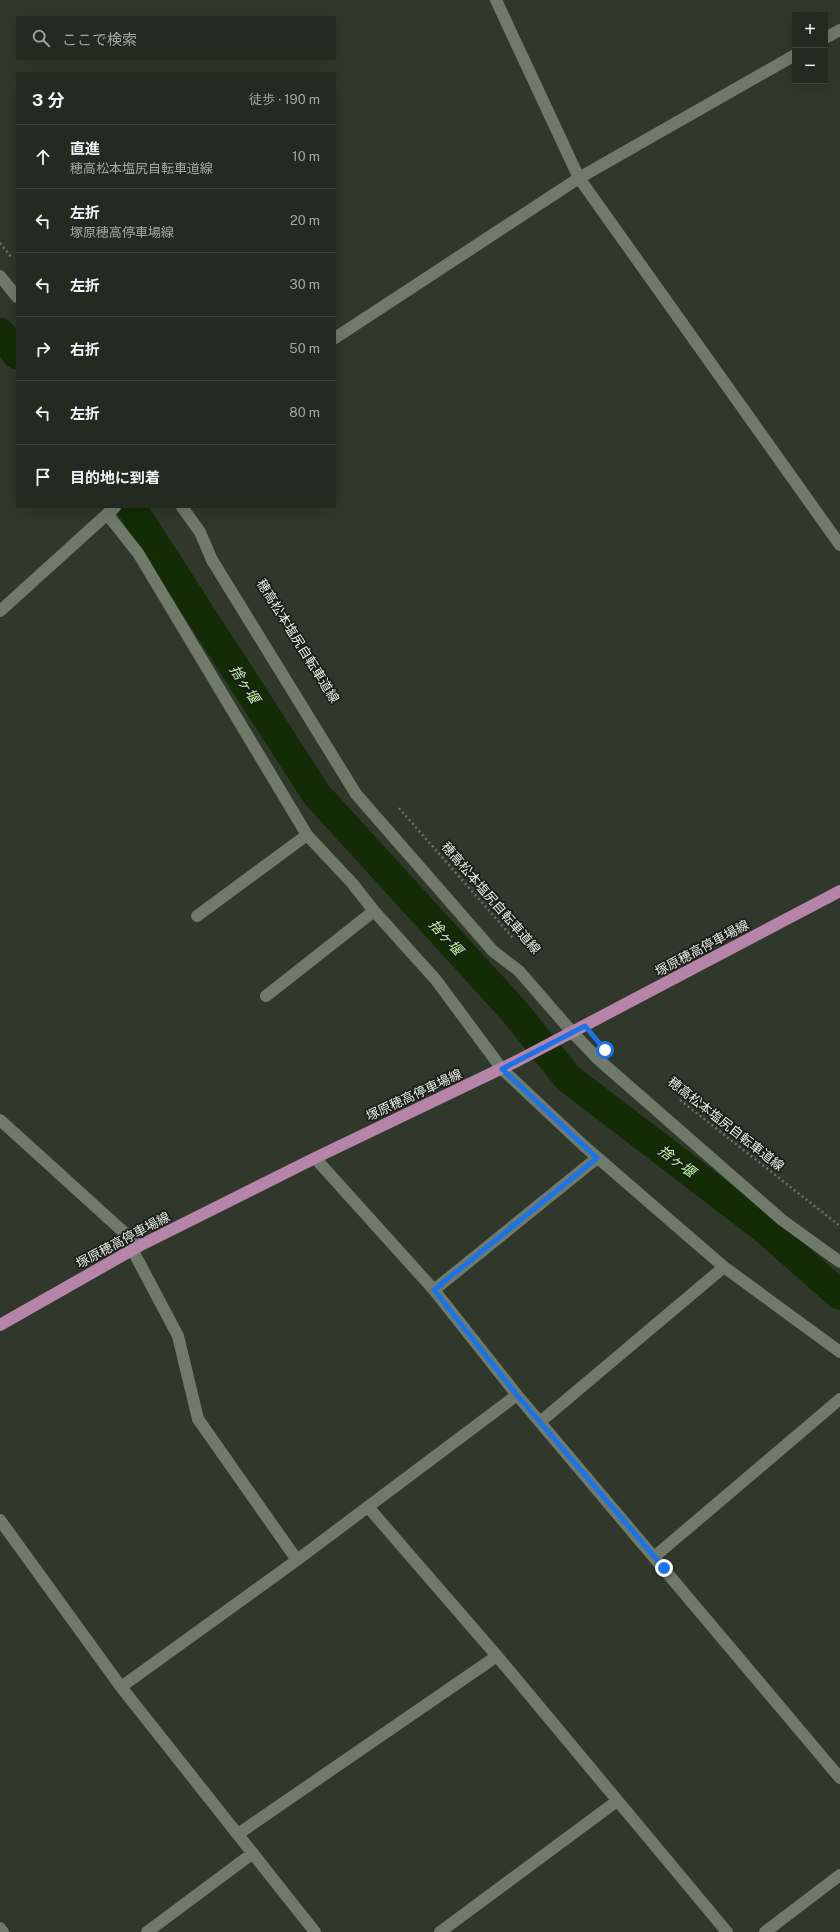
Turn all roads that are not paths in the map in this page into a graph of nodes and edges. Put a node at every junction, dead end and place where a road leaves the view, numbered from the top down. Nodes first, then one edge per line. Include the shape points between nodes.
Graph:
1 (496, 0) edge
2 (840, 30) edge
3 (828, 36) edge
4 (792, 57) edge
5 (579, 178) junction
6 (0, 276) edge
7 (16, 296) edge
8 (336, 337) edge
9 (183, 508) edge
10 (111, 510) edge
11 (840, 544) edge
12 (0, 611) edge
13 (307, 834) junction
14 (840, 890) edge
15 (374, 911) junction
16 (198, 916) dead end
17 (266, 996) dead end
18 (572, 1032) junction
19 (502, 1069) junction
20 (0, 1120) edge
21 (315, 1158) junction
22 (597, 1158) junction
23 (136, 1248) junction
24 (840, 1262) edge
25 (724, 1267) junction
26 (434, 1290) junction
27 (0, 1325) edge
28 (840, 1352) edge
29 (517, 1395) junction
30 (840, 1399) edge
31 (540, 1422) junction
32 (368, 1506) junction
33 (0, 1520) edge
34 (654, 1557) junction
35 (297, 1560) junction
36 (496, 1656) junction
37 (121, 1686) junction
38 (840, 1778) edge
39 (617, 1801) junction
40 (238, 1834) junction
41 (253, 1853) junction
42 (840, 1875) edge
43 (0, 1928) edge
44 (3, 1932) edge
45 (147, 1932) edge
46 (315, 1932) edge
47 (440, 1932) edge
48 (727, 1932) edge
49 (765, 1932) edge

1 - 5 street
2 - 3 street
4 - 5 street
5 - 8 street
5 - 11 street
6 - 7 street
9 - 18 street via 200,532 212,560 356,794 493,951 520,971
10 - 12 street
10 - 13 street
13 - 15 street
13 - 16 street
14 - 18 main road, 塚原穂高停車場線
15 - 17 street
15 - 19 street via 436,980
18 - 19 main road, 塚原穂高停車場線
18 - 24 street via 599,1060 782,1220
19 - 21 main road, 塚原穂高停車場線
19 - 22 street
20 - 23 street
21 - 23 main road, 塚原穂高停車場線
21 - 26 street
22 - 25 street
22 - 26 street
23 - 27 main road, 塚原穂高停車場線
23 - 35 street via 178,1336 198,1419
25 - 28 street
25 - 31 street
26 - 29 street
29 - 31 street
29 - 32 street
30 - 34 street
31 - 34 street
32 - 35 street
32 - 36 street
33 - 37 street
34 - 38 street
35 - 37 street
36 - 39 street
36 - 40 street
37 - 40 street
39 - 47 street
39 - 48 street
40 - 41 street
41 - 45 street
41 - 46 street
42 - 49 street
43 - 44 street

